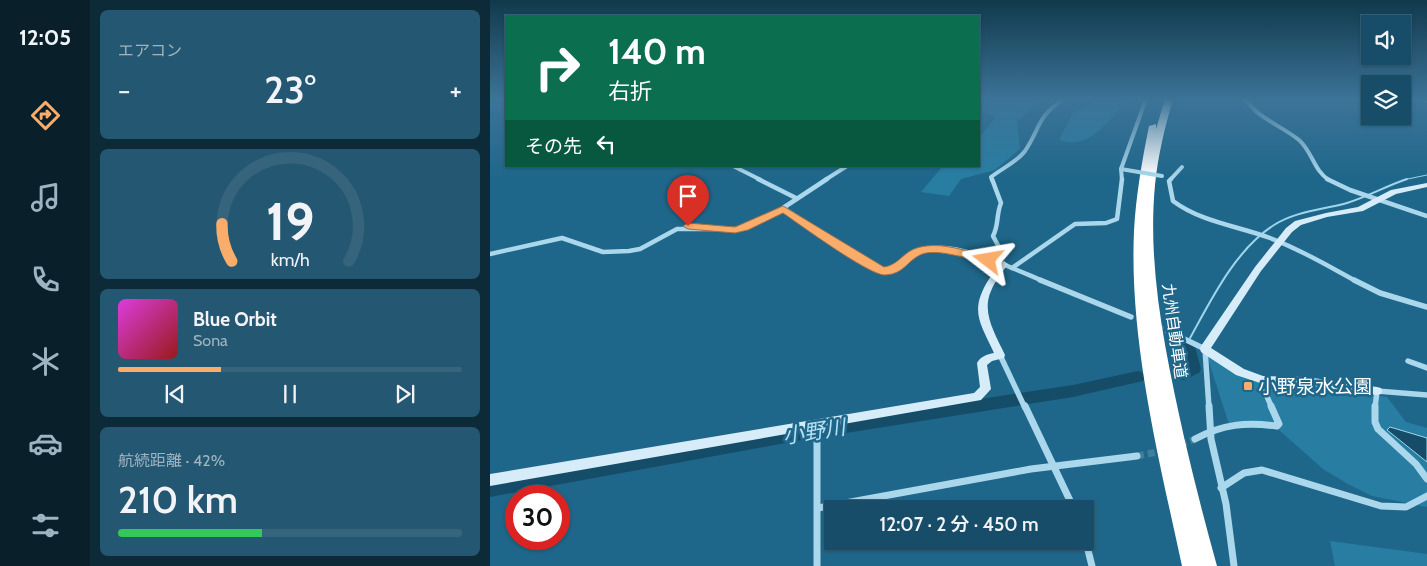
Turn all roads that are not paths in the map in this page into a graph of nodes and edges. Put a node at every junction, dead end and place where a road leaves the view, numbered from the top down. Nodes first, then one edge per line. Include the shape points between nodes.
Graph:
1 (1037, 125) edge
2 (1137, 125) edge
3 (1153, 125) edge
4 (1162, 125) edge
5 (1276, 125) edge
6 (735, 167) edge
7 (845, 167) edge
8 (1182, 167) dead end
9 (1121, 169) junction
10 (1169, 178) junction
11 (1427, 185) edge
12 (796, 198) junction
13 (1378, 198) junction
14 (783, 208) junction
15 (1427, 216) edge
16 (1276, 240) junction
17 (490, 254) edge
18 (1005, 265) junction
19 (1427, 307) edge
20 (1131, 317) dead end
21 (1178, 336) tunnel mouth
22 (1201, 347) junction
23 (1000, 355) junction
24 (1408, 361) dead end
25 (1427, 368) edge
26 (1263, 380) junction
27 (1377, 391) junction
28 (1427, 395) edge
29 (817, 425) junction
30 (1210, 430) junction
31 (1196, 439) tunnel mouth
32 (1137, 456) tunnel mouth
33 (1054, 466) junction
34 (1427, 479) edge
35 (490, 480) edge
36 (1221, 488) junction
37 (1427, 496) edge
38 (1070, 500) edge
39 (818, 508) junction
40 (1088, 550) edge
41 (817, 566) edge
42 (1092, 566) edge
43 (1191, 566) edge
44 (1208, 566) edge
45 (1234, 566) edge

1 - 18 street via 1024,152 991,177 1001,203 996,216 998,226 993,236
2 - 9 street
3 - 43 highway, 九州自動車道 via 1142,176 1139,212 1142,298 1157,412
4 - 44 highway, 九州自動車道 via 1151,171 1151,277 1172,415
5 - 13 street via 1300,140 1319,172 1333,182
6 - 12 street
7 - 12 street
8 - 10 street
9 - 10 street, bridge
9 - 18 street via 1117,219 1101,224 1075,224
10 - 16 street via 1176,203 1226,225
11 - 13 street
12 - 14 street
13 - 15 street
13 - 16 street via 1360,209 1298,223
14 - 17 street via 735,230 708,227 676,229 640,249 606,252 588,248 571,238 562,238
14 - 18 street via 883,271 898,268 916,252 931,248
16 - 19 street via 1332,266 1367,287
16 - 22 street
18 - 20 street
18 - 23 street via 987,287 981,301 982,316
21 - 22 street
22 - 26 street via 1240,372
22 - 30 street
23 - 29 street via 982,363 986,389 977,397
23 - 33 street
24 - 25 street
26 - 27 street via 1306,381
26 - 30 street via 1264,392 1279,424 1277,426 1244,423 1217,426
27 - 28 street
27 - 34 street via 1375,417 1378,428
29 - 35 street
29 - 39 street
30 - 31 street
30 - 36 street
32 - 33 street
33 - 38 street
33 - 39 street
36 - 37 street via 1244,473 1262,470 1381,506 1406,507
36 - 45 street
39 - 41 street
40 - 42 street

